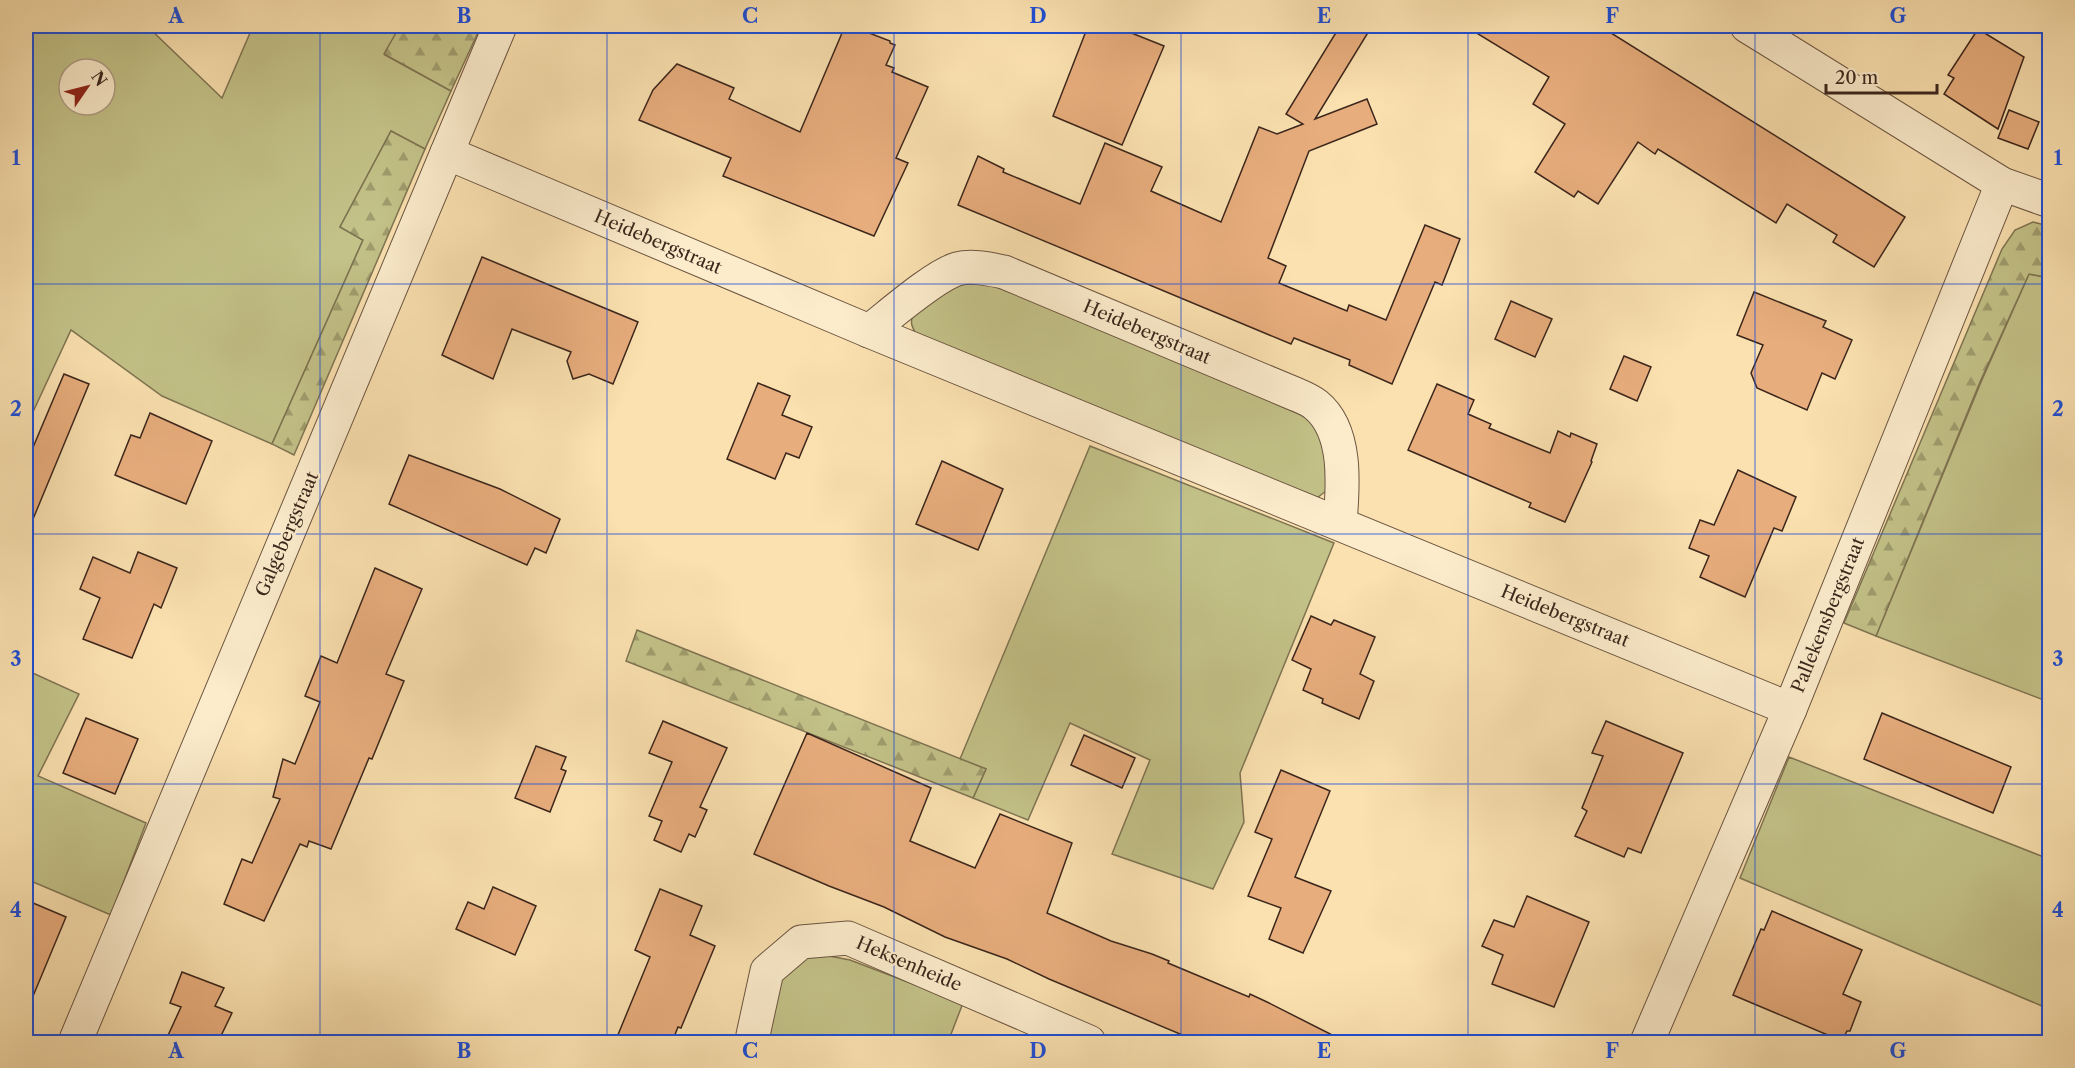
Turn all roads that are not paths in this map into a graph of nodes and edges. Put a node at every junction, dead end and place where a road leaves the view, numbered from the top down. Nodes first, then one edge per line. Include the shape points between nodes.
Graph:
1 (500, 26) edge
2 (1747, 26) edge
3 (447, 153) junction
4 (2002, 184) junction
5 (2049, 201) edge
6 (869, 331) junction
7 (1340, 523) junction
8 (1790, 709) junction
9 (75, 1042) edge
10 (756, 1042) edge
11 (1089, 1042) edge
12 (1647, 1042) edge

1 - 3 street, Galgebergstraat
2 - 4 street
3 - 6 street, Heidebergstraat
3 - 9 street, Galgebergstraat
4 - 5 street
4 - 8 street, Pallekensbergstraat
6 - 7 street, Heidebergstraat
6 - 7 street, Heidebergstraat via 936,280 957,269 1004,272 1316,405 1330,422 1339,447 1344,486
7 - 8 street, Heidebergstraat
8 - 12 street, Pallekensbergstraat
10 - 11 street, Heksenheide via 753,1035 767,971 801,942 848,938

